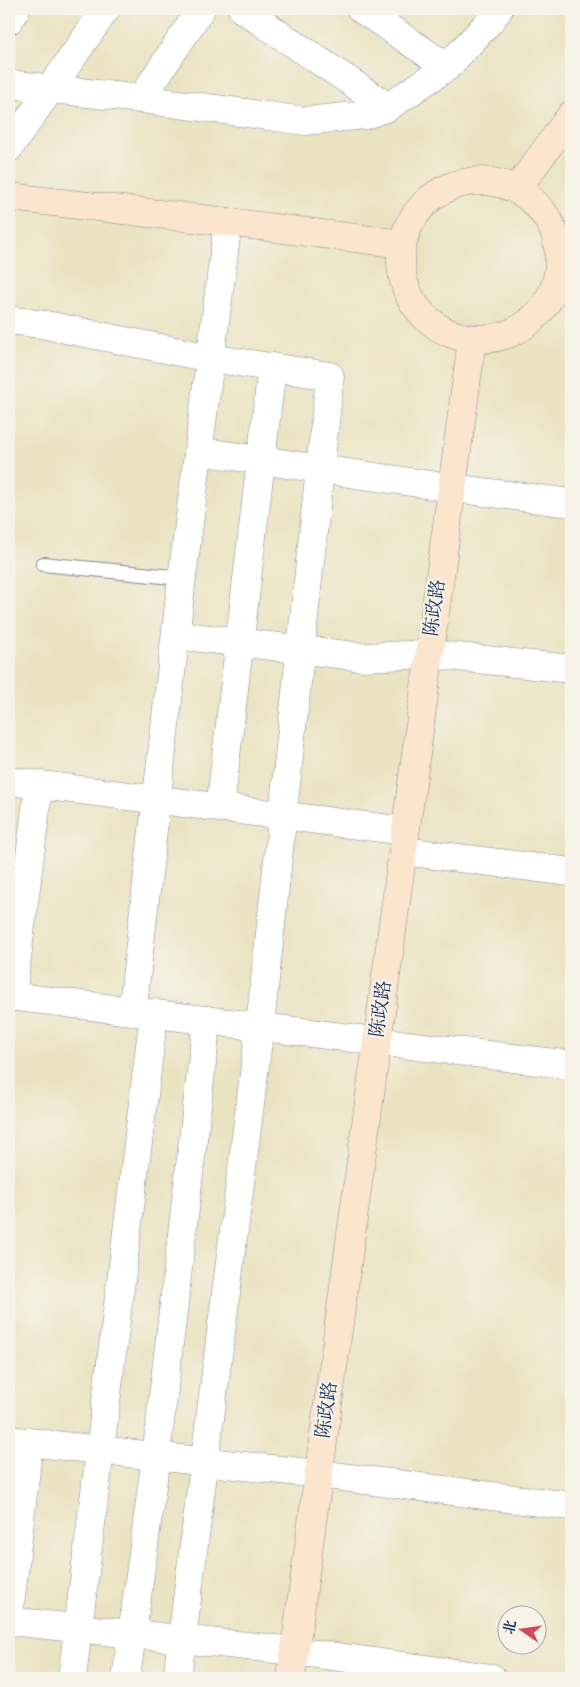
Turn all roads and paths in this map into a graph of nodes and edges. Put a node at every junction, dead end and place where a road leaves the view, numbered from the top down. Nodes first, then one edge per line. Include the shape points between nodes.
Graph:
1 (16, 9) edge
2 (106, 9) edge
3 (202, 9) edge
4 (242, 9) edge
5 (361, 9) edge
6 (488, 13) edge
7 (9, 20) edge
8 (447, 67) junction
9 (9, 84) edge
10 (51, 89) junction
11 (141, 99) junction
12 (388, 106) junction
13 (571, 115) edge
14 (9, 148) edge
15 (517, 189) junction
16 (9, 198) edge
17 (228, 222) junction
18 (402, 244) junction
19 (565, 265) edge
20 (9, 320) edge
21 (472, 340) junction
22 (210, 358) junction
23 (272, 367) junction
24 (198, 451) junction
25 (261, 460) junction
26 (321, 469) junction
27 (452, 488) junction
28 (571, 503) edge
29 (43, 564) dead end
30 (182, 578) junction
31 (176, 635) junction
32 (240, 642) junction
33 (301, 650) junction
34 (429, 654) junction
35 (571, 668) edge
36 (9, 781) edge
37 (38, 785) junction
38 (157, 799) junction
39 (220, 808) junction
40 (283, 816) junction
41 (404, 841) junction
42 (571, 872) edge
43 (10, 997) edge
44 (144, 1013) junction
45 (207, 1020) junction
46 (260, 1026) junction
47 (377, 1040) junction
48 (571, 1065) edge
49 (19, 1441) edge
50 (100, 1450) junction
51 (156, 1457) junction
52 (205, 1462) junction
53 (318, 1474) junction
54 (571, 1506) edge
55 (9, 1614) edge
56 (9, 1621) edge
57 (79, 1628) junction
58 (132, 1634) junction
59 (182, 1639) junction
60 (294, 1651) junction
61 (72, 1678) edge
62 (126, 1678) edge
63 (177, 1678) edge
64 (290, 1678) edge
65 (492, 1678) edge

1 - 7 street
2 - 10 street
3 - 11 street
4 - 12 street
5 - 8 street
6 - 8 street
8 - 12 street
9 - 10 street
10 - 11 street
10 - 14 street
11 - 12 street via 305,121 365,115
13 - 15 street
15 - 18 street via 494,181 469,180 446,188 426,201 411,221
15 - 19 street via 536,202 549,220
16 - 17 street
17 - 18 street
17 - 22 street
18 - 21 street via 401,271 409,296 425,318 447,333
19 - 21 street via 541,311 522,328 498,338
20 - 22 street
21 - 27 street, 陈政路
22 - 23 street
22 - 24 street
23 - 25 street
23 - 26 street via 330,376
24 - 25 street
24 - 30 street
25 - 26 street
25 - 32 street
26 - 27 street
26 - 33 street
27 - 28 street
27 - 34 street, 陈政路
29 - 30 lane
30 - 31 street
31 - 32 street
31 - 38 street
32 - 33 street
32 - 39 street
33 - 34 street via 363,657
33 - 40 street
34 - 35 street
34 - 41 street, 陈政路
36 - 37 street
37 - 38 street
37 - 43 street
38 - 39 street
38 - 44 street via 134,996
39 - 40 street
40 - 41 street
40 - 46 street
41 - 42 street
41 - 47 street, 陈政路
43 - 44 street
44 - 45 street
44 - 50 street
45 - 46 street
45 - 51 street
46 - 47 street
46 - 52 street
47 - 48 street
47 - 53 street, 陈政路
49 - 50 street
49 - 55 street
50 - 51 street
50 - 57 street
51 - 52 street
51 - 58 street
52 - 53 street
52 - 59 street
53 - 54 street
53 - 60 street, 陈政路
56 - 57 street
57 - 58 street
57 - 61 street
58 - 59 street
58 - 62 street
59 - 60 street
59 - 63 street
60 - 64 street, 陈政路
60 - 65 street

